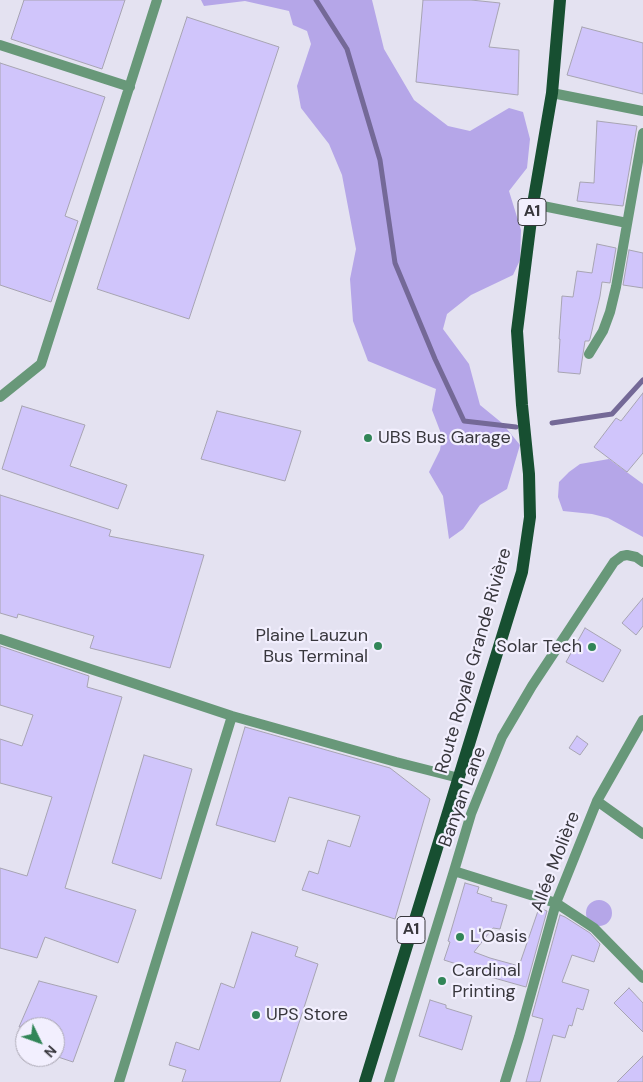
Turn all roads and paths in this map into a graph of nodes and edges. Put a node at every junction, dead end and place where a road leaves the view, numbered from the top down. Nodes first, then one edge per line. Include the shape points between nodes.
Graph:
1 (157, 0) edge
2 (560, 0) edge
3 (0, 45) edge
4 (130, 87) junction
5 (552, 93) junction
6 (643, 111) edge
7 (643, 133) edge
8 (533, 204) junction
9 (627, 223) junction
10 (589, 354) dead end
11 (0, 398) edge
12 (643, 562) edge
13 (0, 639) edge
14 (232, 716) junction
15 (643, 720) edge
16 (459, 778) junction
17 (597, 800) junction
18 (643, 834) edge
19 (454, 871) junction
20 (556, 903) junction
21 (643, 978) edge
22 (119, 1082) edge
23 (364, 1082) edge
24 (389, 1082) edge
25 (504, 1082) edge

1 - 4 street
2 - 5 main road, Route Royale Grande Rivière / A1
3 - 4 street
4 - 11 street via 41,364
5 - 6 street
5 - 8 main road, Route Royale Grande Rivière / A1
7 - 9 street
8 - 9 street
8 - 16 main road, Route Royale Grande Rivière / A1 via 517,330 530,517 522,572
9 - 10 street via 610,312
12 - 19 street, Banyan Lane via 627,555 614,562 532,686 502,737 471,814
13 - 14 street
14 - 16 street
14 - 22 street
15 - 17 street, Allée Molière
16 - 23 main road, Route Royale Grande Rivière / A1
17 - 18 street
17 - 20 street, Allée Molière
19 - 20 street
19 - 24 street, Banyan Lane
20 - 21 street via 594,928
20 - 25 street, Allée Molière

